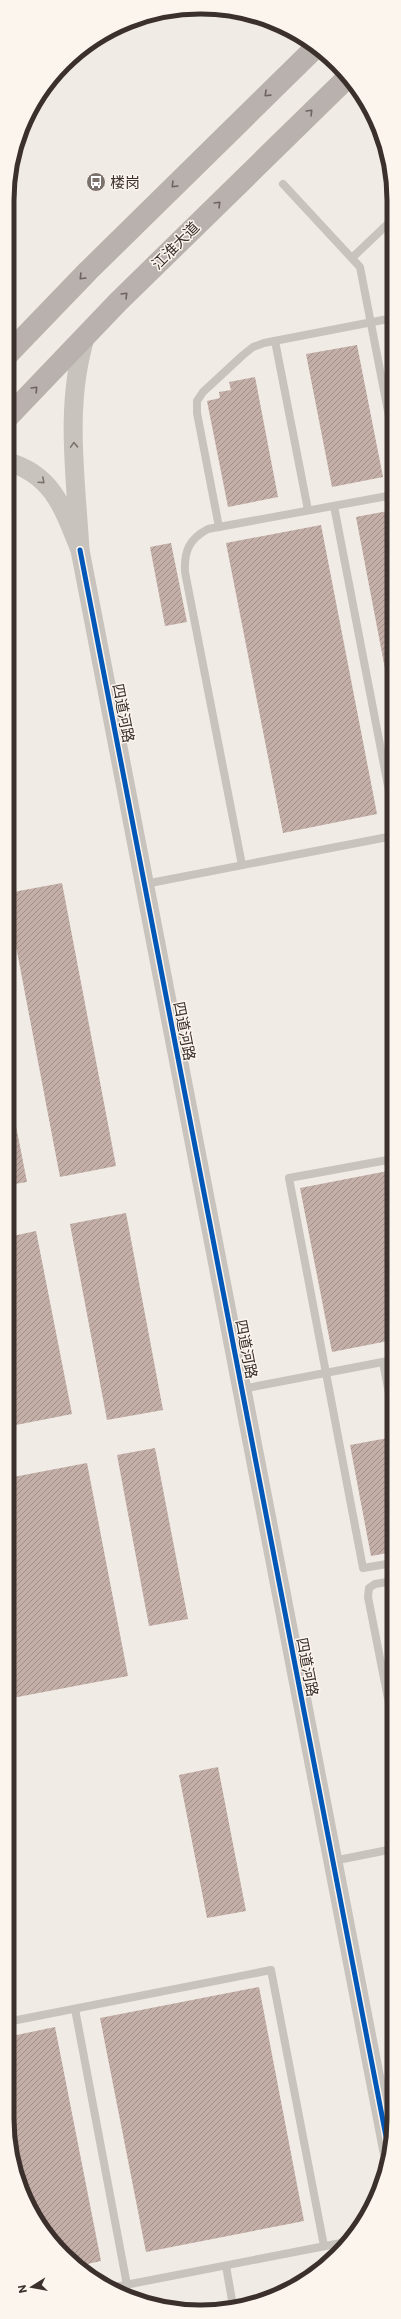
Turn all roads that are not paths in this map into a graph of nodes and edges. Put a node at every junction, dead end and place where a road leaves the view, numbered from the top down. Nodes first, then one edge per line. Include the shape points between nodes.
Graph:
1 (312, 51) edge
2 (344, 81) edge
3 (283, 184) dead end
4 (387, 225) edge
5 (353, 258) junction
6 (387, 319) edge
7 (372, 322) junction
8 (86, 335) junction
9 (275, 341) junction
10 (14, 348) edge
11 (387, 404) edge
12 (14, 411) edge
13 (14, 464) edge
14 (387, 495) edge
15 (334, 506) junction
16 (308, 510) junction
17 (219, 527) junction
18 (80, 550) junction
19 (387, 781) edge
20 (387, 837) edge
21 (242, 865) junction
22 (145, 884) junction
23 (387, 1159) edge
24 (387, 1361) edge
25 (383, 1362) junction
26 (326, 1373) junction
27 (387, 1383) edge
28 (242, 1389) junction
29 (387, 1564) edge
30 (387, 1582) edge
31 (387, 1694) edge
32 (387, 1850) edge
33 (333, 1861) junction
34 (75, 2009) junction
35 (14, 2021) edge
36 (386, 2137) edge
37 (339, 2243) edge
38 (324, 2246) junction
39 (226, 2266) junction
40 (127, 2285) junction
41 (119, 2286) edge
42 (233, 2302) edge

1 -> 10 main road via 88,271
8 -> 2 main road, 江淮大道
3 - 5 lane
4 - 5 lane
5 - 7 lane via 364,278
6 - 7 lane
7 - 9 lane
7 - 11 lane
12 -> 8 main road, 江淮大道
18 -> 8 street via 74,413 78,361
9 - 16 lane
9 - 17 lane via 253,347 203,392 197,401 196,413
13 -> 18 street via 26,467 45,483 61,504
14 - 15 lane
15 - 16 lane
15 - 19 lane
16 - 17 lane
17 - 21 lane via 197,535 190,543 184,556 185,572
18 - 22 street, 四道河路
20 - 21 lane
21 - 22 lane
22 - 28 street, 四道河路
23 - 26 lane via 289,1178
24 - 25 lane
25 - 26 lane
25 - 27 lane
26 - 28 lane
26 - 29 lane via 363,1568
28 - 33 street, 四道河路
30 - 31 lane via 369,1588 368,1597
32 - 33 lane
33 - 36 street, 四道河路
34 - 35 lane
34 - 38 lane via 271,1970
34 - 40 lane
37 - 38 lane
38 - 39 lane
39 - 40 lane
39 - 42 lane
40 - 41 lane

